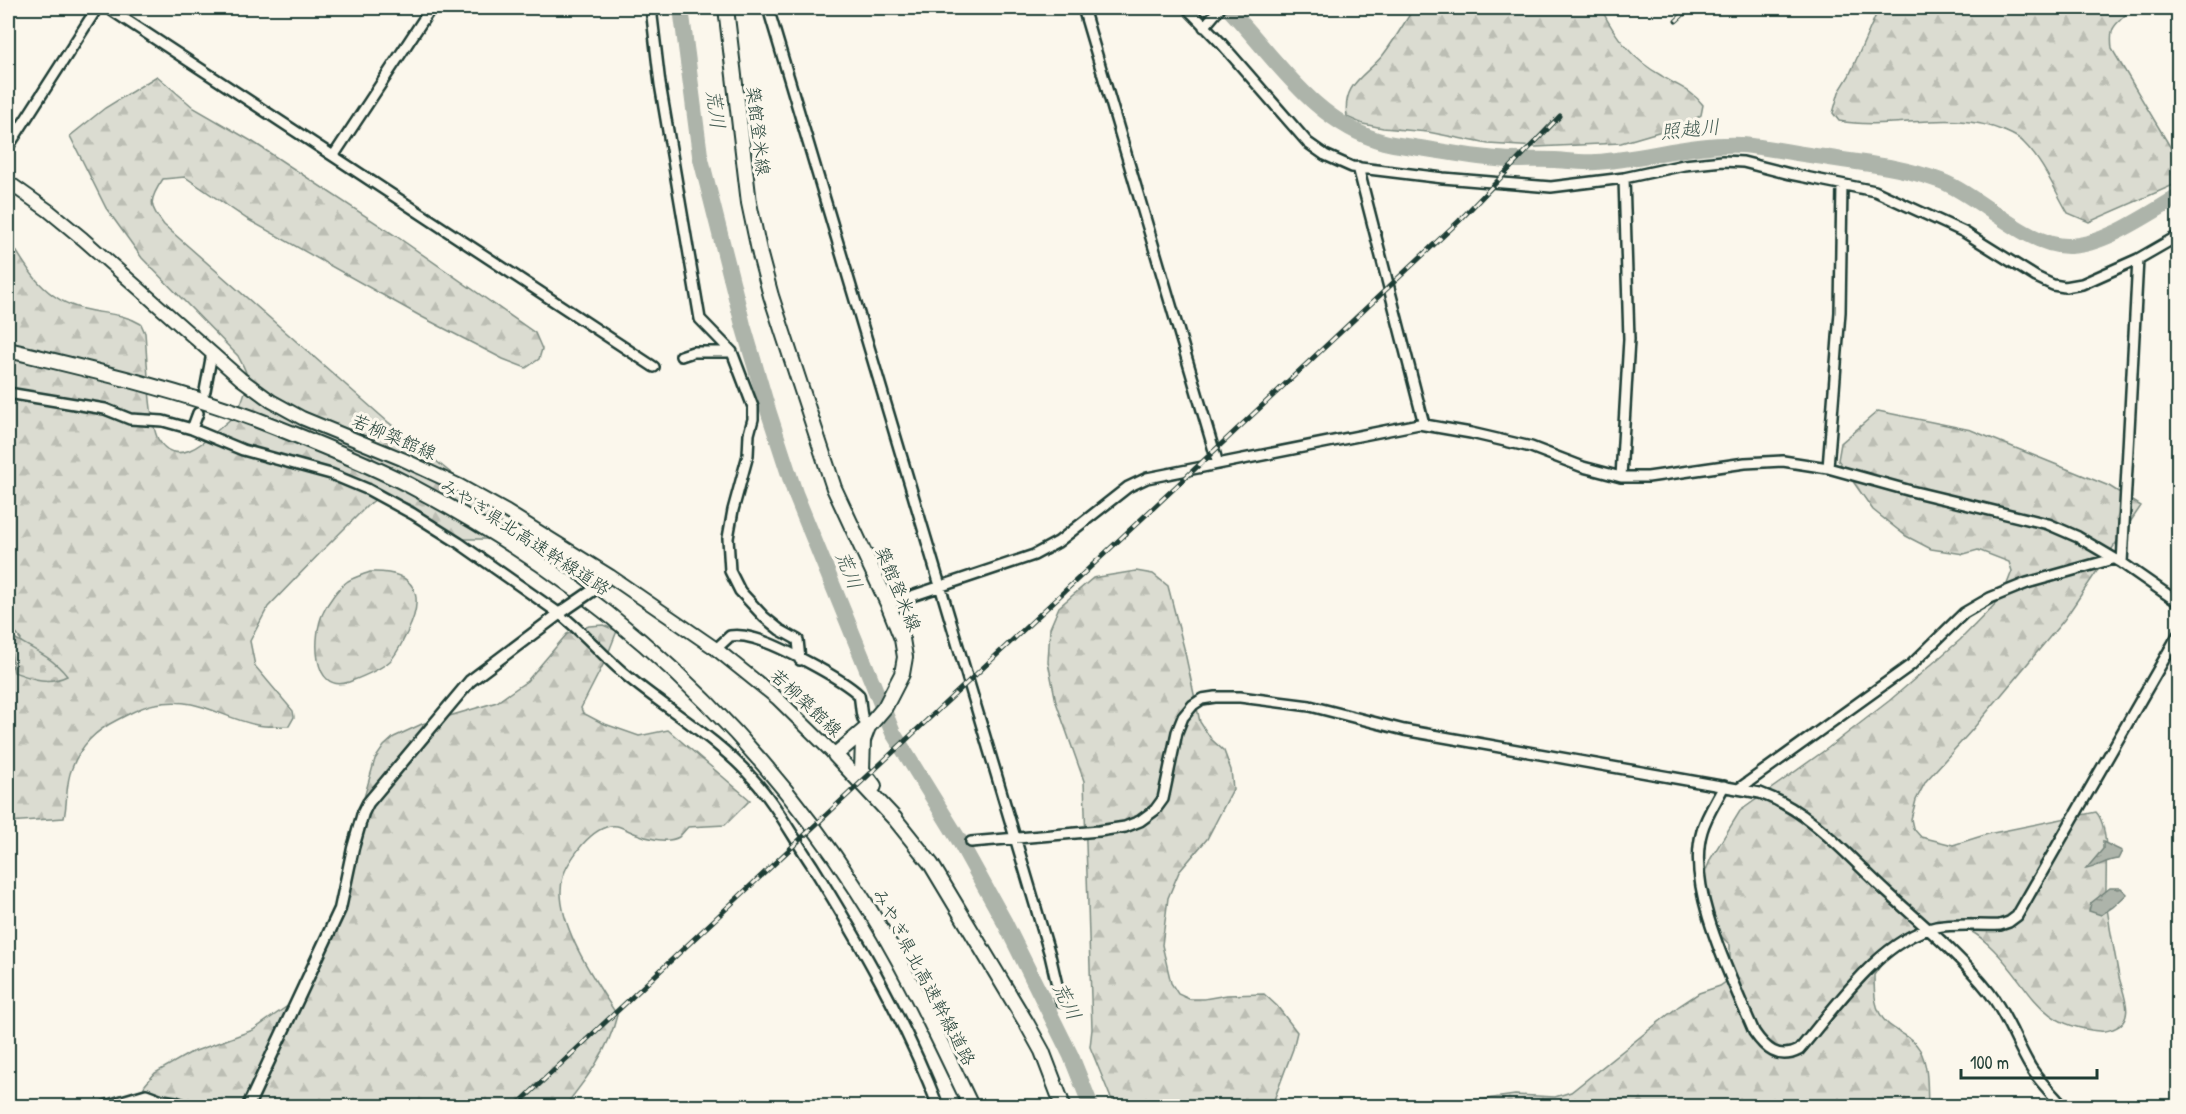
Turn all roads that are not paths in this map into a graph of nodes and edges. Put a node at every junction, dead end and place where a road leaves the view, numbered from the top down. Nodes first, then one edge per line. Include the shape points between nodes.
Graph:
1 (97, 8) edge
2 (108, 8) edge
3 (431, 8) edge
4 (651, 8) edge
5 (726, 8) edge
6 (768, 8) edge
7 (1083, 8) edge
8 (1187, 8) edge
9 (1220, 8) edge
10 (1204, 27) junction
11 (8, 147) edge
12 (334, 155) junction
13 (1358, 167) junction
14 (1624, 178) junction
15 (8, 182) edge
16 (1842, 184) junction
17 (2178, 236) edge
18 (2138, 259) junction
19 (8, 350) edge
20 (732, 352) junction
21 (213, 353) junction
22 (681, 356) dead end
23 (654, 367) dead end
24 (205, 391) dead end
25 (8, 393) edge
26 (198, 413) dead end
27 (1425, 424) junction
28 (192, 429) junction
29 (1218, 464) junction
30 (1828, 468) junction
31 (1621, 477) junction
32 (2117, 561) junction
33 (610, 576) junction
34 (940, 587) junction
35 (2178, 602) edge
36 (888, 604) junction
37 (562, 613) junction
38 (2178, 634) edge
39 (716, 649) junction
40 (800, 660) junction
41 (870, 724) junction
42 (835, 755) junction
43 (1724, 786) junction
44 (1740, 788) junction
45 (896, 819) junction
46 (1015, 838) junction
47 (971, 843) dead end
48 (1929, 929) junction
49 (918, 997) junction
50 (1061, 1002) dead end
51 (105, 1107) edge
52 (187, 1107) edge
53 (248, 1107) edge
54 (938, 1107) edge
55 (965, 1107) edge
56 (971, 1107) edge
57 (979, 1107) edge
58 (1063, 1107) edge
59 (2063, 1107) edge

1 - 11 street
2 - 12 street
3 - 12 street
4 - 20 street via 700,319
5 - 36 main road, 築館登米線 via 750,203 768,285 834,488
6 - 34 street
7 - 29 street
8 - 10 street
9 - 10 street
10 - 13 street via 1308,143 1336,161
12 - 23 street
13 - 14 street via 1551,187
13 - 27 street
14 - 16 street via 1723,161
14 - 31 street via 1629,339
15 - 21 main road, 若柳築館線 via 50,211
16 - 18 street via 1875,190 1937,219 2053,285 2082,284
16 - 30 street via 1840,312
17 - 18 street
18 - 32 street
19 - 49 main road, みやぎ県北高速幹線道路 via 171,392 253,418 329,449 408,485 556,575 668,663 750,747 857,890
20 - 22 street via 693,352
20 - 40 street via 753,407 753,419 728,538 730,571 740,591 764,617 798,640
21 - 24 street
21 - 33 main road, 若柳築館線 via 271,401 460,486
25 - 28 street
26 - 28 street
27 - 29 street
27 - 31 street via 1531,447
28 - 37 street via 243,450 331,474 367,489 459,543
29 - 34 street via 1147,478 1128,487 1058,542 1034,555
30 - 31 street via 1783,460
30 - 32 street via 2048,524
32 - 35 street
32 - 44 street via 2027,584 1964,613 1911,665
33 - 37 street, bridge
33 - 39 main road, 若柳築館線
34 - 36 street
34 - 46 street
36 - 41 main road, 築館登米線 via 905,657 896,689
37 - 53 street via 470,681 368,803 353,848 340,909
37 - 54 street via 624,674 733,757 755,781 869,959
38 - 48 street via 2017,915 2000,925
39 - 40 street via 736,635 753,638
39 - 42 main road, 若柳築館線 via 777,698
40 - 41 street via 860,695 863,722
41 - 42 main road, 築館登米線
41 - 45 main road via 863,740 862,770
42 - 45 main road
43 - 44 street
43 - 46 street via 1404,730 1310,706 1215,697 1202,699 1183,717 1163,799 1140,821 1099,831
43 - 48 street via 1702,831 1701,888 1717,941 1763,1045 1778,1053 1799,1050 1877,959
44 - 48 street via 1774,798 1814,822
45 - 58 main road via 931,864 1027,1024 1042,1051
46 - 47 street
46 - 50 street
48 - 59 street via 1989,993 2031,1069
49 - 55 main road
49 - 56 main road, みやぎ県北高速幹線道路
49 - 57 main road
51 - 52 street via 146,1094

